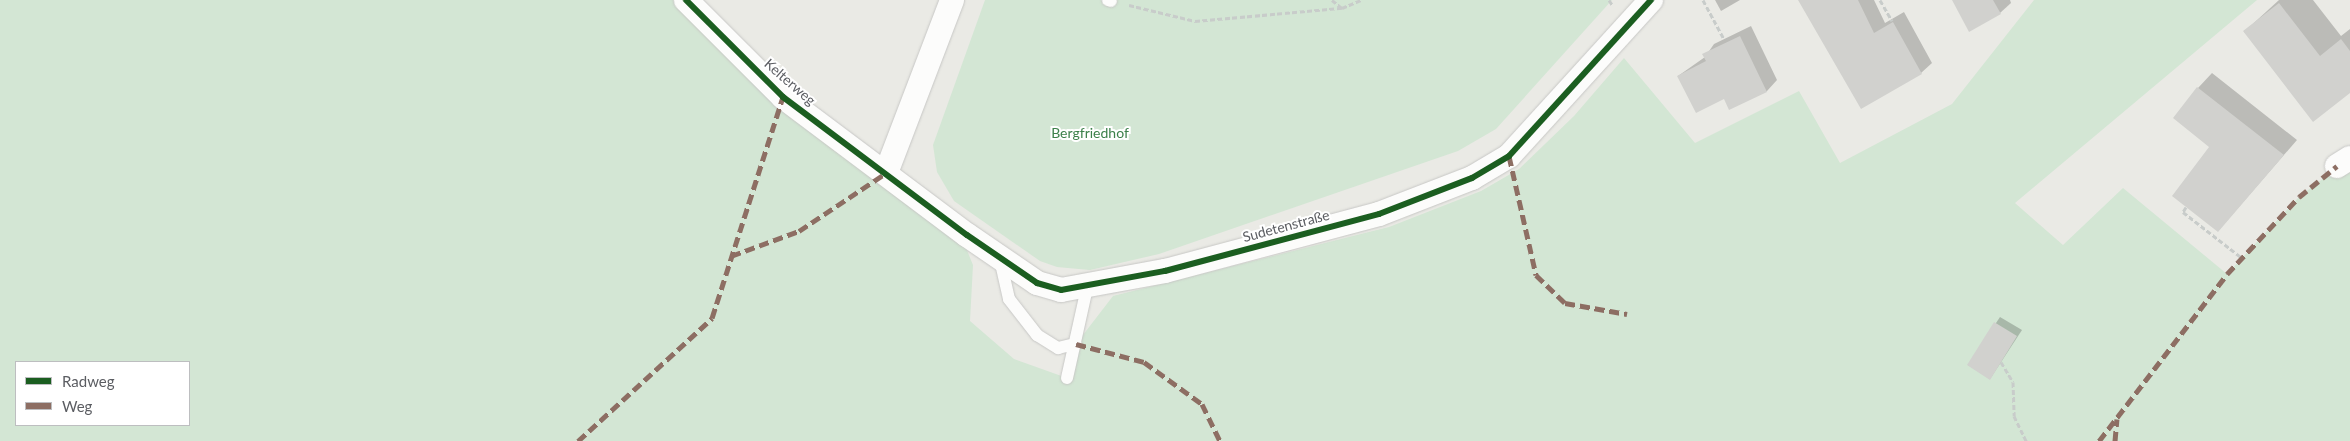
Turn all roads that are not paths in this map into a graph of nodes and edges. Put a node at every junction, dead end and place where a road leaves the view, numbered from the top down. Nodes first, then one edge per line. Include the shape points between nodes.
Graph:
1 (686, 0) edge
2 (952, 0) edge
3 (1651, 0) edge
4 (886, 174) junction
5 (999, 257) junction
6 (1087, 288) junction
7 (1076, 344) junction
8 (1067, 378) dead end

1 - 4 street, Kelterweg via 783,97
2 - 4 street
3 - 6 street, Sudetenstraße via 1510,156 1472,178 1380,214
4 - 5 street, Sudetenstraße
5 - 6 street, Sudetenstraße via 1037,283 1061,290
5 - 7 lane via 1009,298 1037,335 1058,348
6 - 7 lane
7 - 8 lane

